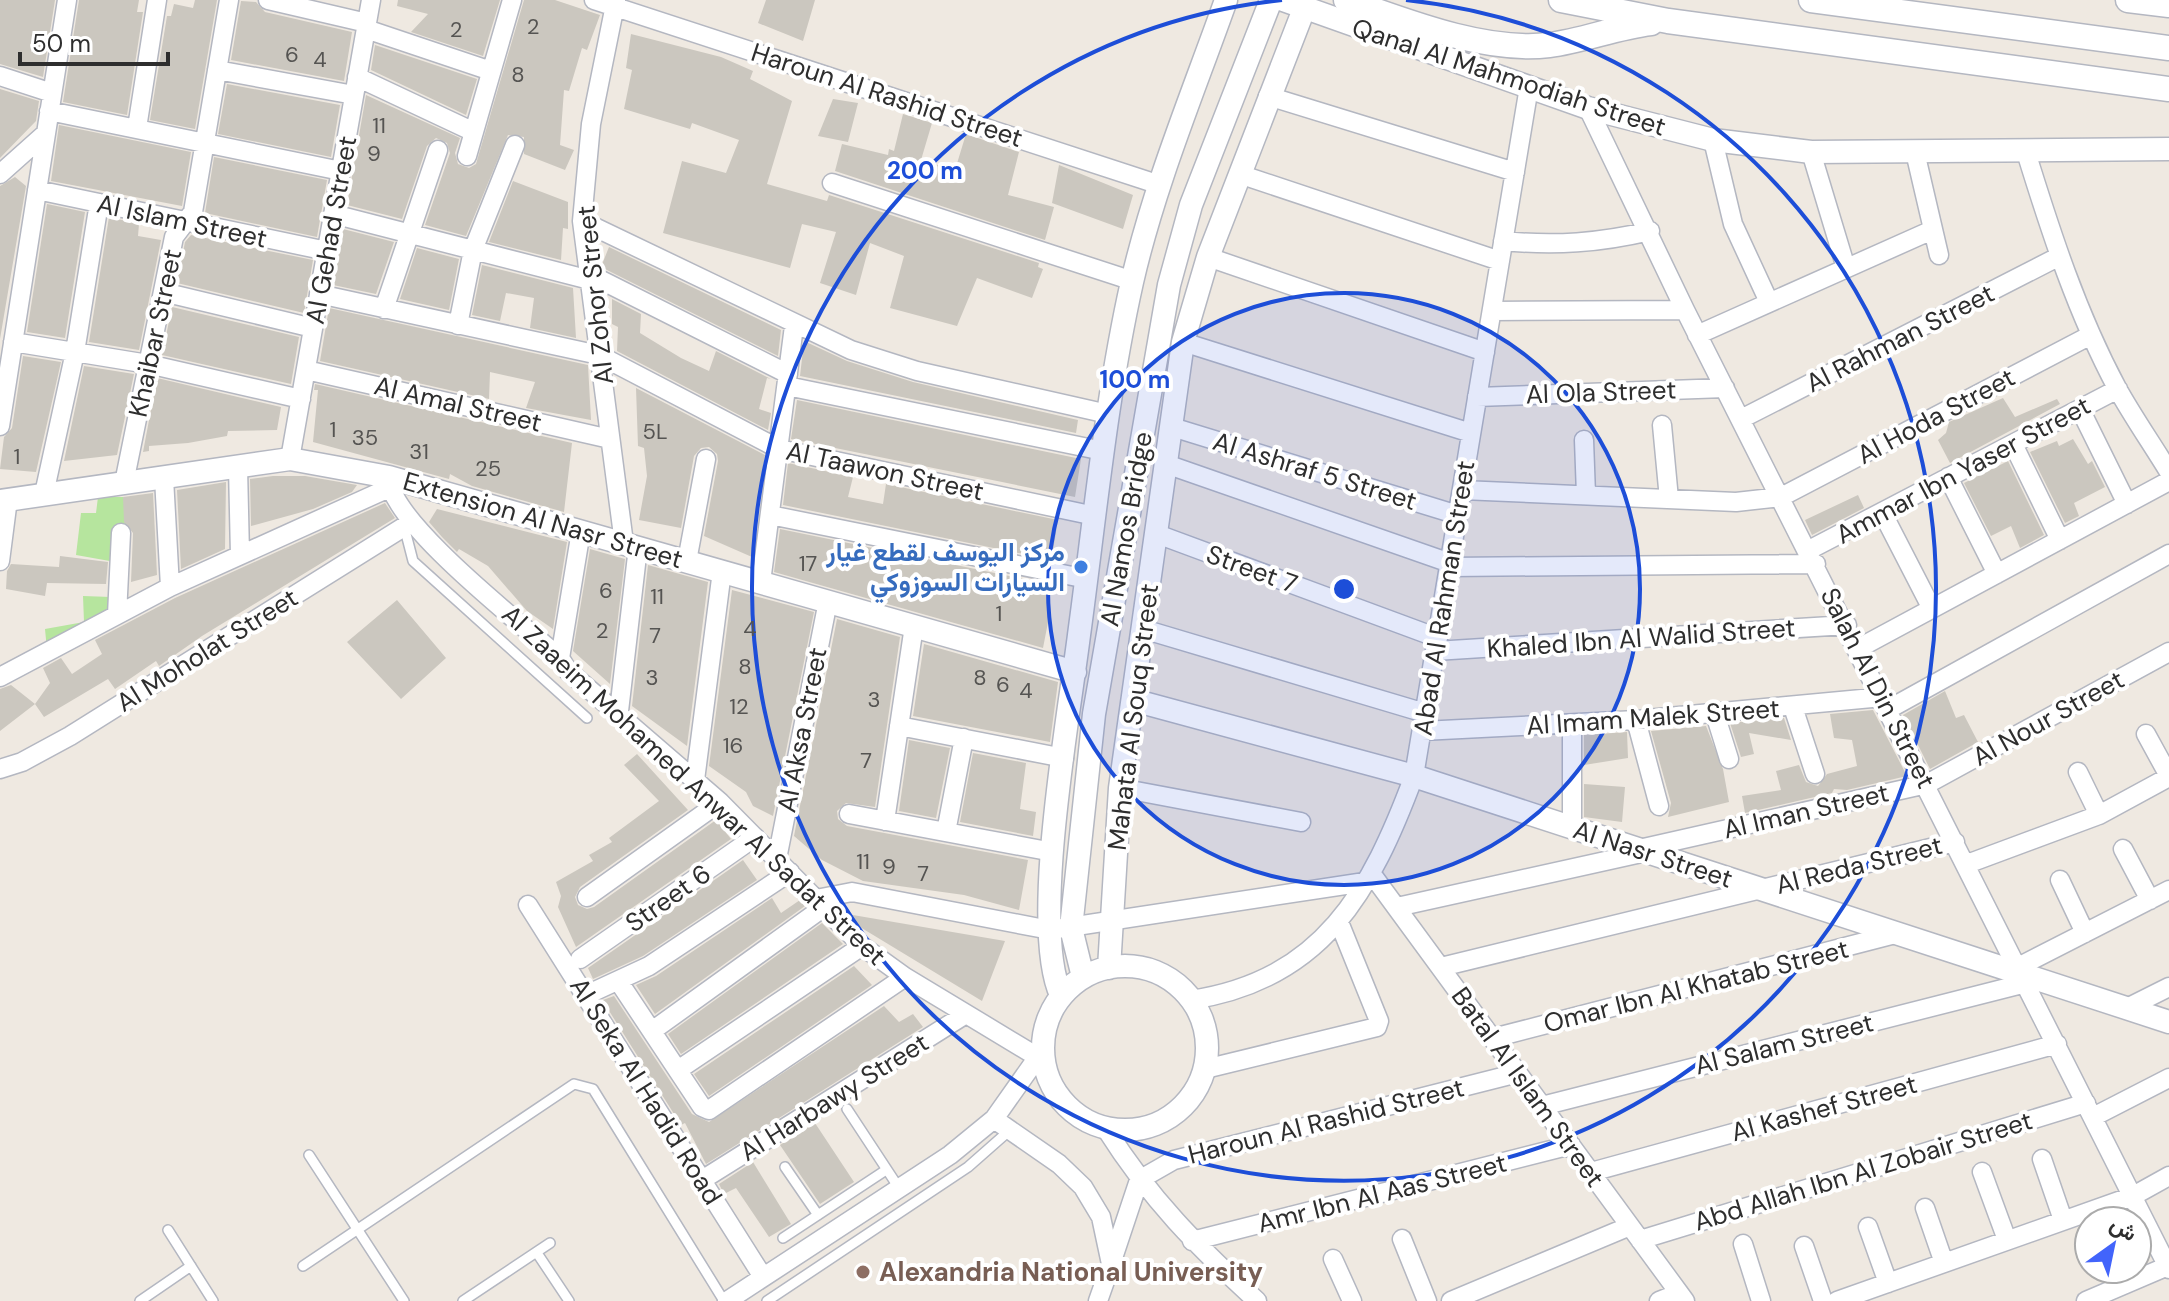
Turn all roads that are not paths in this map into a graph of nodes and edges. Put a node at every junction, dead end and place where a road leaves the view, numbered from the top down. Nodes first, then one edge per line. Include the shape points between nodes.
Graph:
1 (67, 0) edge
2 (157, 0) edge
3 (229, 0) edge
4 (268, 0) edge
5 (371, 0) edge
6 (512, 0) edge
7 (594, 0) edge
8 (1226, 0) edge
9 (1271, 0) edge
10 (1346, 0) edge
11 (1561, 0) edge
12 (1811, 0) edge
13 (2128, 0) edge
14 (615, 3) edge
15 (1293, 4) edge
16 (2169, 5) edge
17 (1668, 21) junction
18 (366, 26) junction
19 (2169, 48) edge
20 (217, 70) junction
21 (491, 71) junction
22 (0, 76) edge
23 (356, 86) junction
24 (1529, 87) junction
25 (2169, 89) edge
26 (1268, 96) junction
27 (51, 102) junction
28 (1588, 108) junction
29 (137, 128) junction
30 (474, 132) junction
31 (46, 133) junction
32 (1713, 140) junction
33 (205, 143) junction
34 (515, 145) dead end
35 (2169, 149) edge
36 (438, 150) dead end
37 (1811, 152) junction
38 (1915, 152) junction
39 (2026, 152) junction
40 (467, 156) dead end
41 (341, 171) junction
42 (1515, 172) junction
43 (0, 174) edge
44 (1239, 174) junction
45 (832, 183) dead end
46 (1160, 185) junction
47 (37, 190) junction
48 (99, 203) junction
49 (333, 214) junction
50 (582, 221) junction
51 (188, 222) junction
52 (1650, 231) junction
53 (1930, 231) junction
54 (410, 234) junction
55 (1503, 241) junction
56 (473, 250) junction
57 (327, 251) junction
58 (1939, 255) dead end
59 (1208, 257) junction
60 (2058, 257) junction
61 (1500, 261) junction
62 (1846, 268) junction
63 (589, 277) junction
64 (1133, 281) junction
65 (163, 292) junction
66 (319, 294) junction
67 (1769, 302) junction
68 (384, 309) junction
69 (1685, 310) junction
70 (1492, 311) junction
71 (458, 325) junction
72 (794, 326) junction
73 (313, 328) junction
74 (1697, 335) junction
75 (2091, 335) junction
76 (1183, 342) junction
77 (8, 348) edge
78 (75, 352) junction
79 (1485, 352) junction
80 (599, 355) junction
81 (148, 364) junction
82 (306, 370) junction
83 (788, 380) junction
84 (1725, 388) junction
85 (2118, 389) junction
86 (1477, 397) junction
87 (301, 399) junction
88 (2080, 409) junction
89 (1108, 414) junction
90 (1741, 419) junction
91 (1662, 425) dead end
92 (0, 426) edge
93 (1172, 427) junction
94 (1471, 433) junction
95 (610, 439) junction
96 (1584, 440) dead end
97 (2013, 444) junction
98 (779, 449) junction
99 (1103, 451) junction
100 (290, 459) junction
101 (706, 459) dead end
102 (1166, 464) junction
103 (238, 467) junction
104 (2169, 472) edge
105 (1948, 477) junction
106 (164, 478) junction
107 (2169, 481) edge
108 (389, 482) junction
109 (124, 483) junction
110 (1462, 490) junction
111 (44, 494) junction
112 (1586, 495) junction
113 (1781, 497) junction
114 (1669, 499) junction
115 (4, 500) edge
116 (2127, 504) junction
117 (1882, 512) junction
118 (770, 515) junction
119 (1458, 515) junction
120 (1095, 516) junction
121 (407, 524) junction
122 (581, 531) junction
123 (121, 533) dead end
124 (1157, 534) junction
125 (2060, 540) junction
126 (631, 545) junction
127 (2169, 554) edge
128 (240, 555) junction
129 (1812, 557) junction
130 (0, 561) edge
131 (687, 561) junction
132 (1450, 565) junction
133 (722, 571) junction
134 (1997, 574) junction
135 (1087, 579) junction
136 (761, 582) junction
137 (170, 587) junction
138 (828, 601) junction
139 (1932, 609) junction
140 (117, 615) junction
141 (1847, 625) junction
142 (914, 626) junction
143 (1143, 629) junction
144 (1437, 644) junction
145 (1859, 648) junction
146 (2169, 652) edge
147 (560, 658) junction
148 (1075, 672) junction
149 (0, 677) edge
150 (1133, 700) junction
151 (1886, 703) junction
152 (1793, 707) junction
153 (619, 711) junction
154 (1715, 714) junction
155 (587, 718) dead end
156 (1636, 720) junction
157 (1424, 722) junction
158 (1572, 724) junction
159 (899, 726) junction
160 (2146, 734) dead end
161 (964, 738) junction
162 (1064, 758) junction
163 (1729, 759) dead end
164 (0, 769) edge
165 (2078, 772) dead end
166 (1815, 774) dead end
167 (1414, 776) junction
168 (2169, 776) edge
169 (695, 780) junction
170 (1927, 784) junction
171 (1120, 788) junction
172 (720, 802) junction
173 (1659, 806) dead end
174 (849, 814) dead end
175 (2099, 815) junction
176 (885, 821) junction
177 (1301, 822) dead end
178 (1572, 827) junction
179 (946, 832) junction
180 (755, 837) junction
181 (1955, 842) junction
182 (2123, 849) dead end
183 (1642, 850) junction
184 (1053, 852) junction
185 (1967, 864) junction
186 (783, 866) junction
187 (1368, 878) junction
188 (2060, 880) dead end
189 (1763, 889) junction
190 (2169, 890) edge
191 (587, 897) dead end
192 (2150, 900) junction
193 (820, 903) junction
194 (528, 905) dead end
195 (1397, 907) junction
196 (1111, 921) junction
197 (1339, 922) junction
198 (1061, 929) junction
199 (1899, 933) junction
200 (2085, 933) junction
201 (862, 946) junction
202 (580, 959) dead end
203 (1441, 967) junction
204 (1109, 968) junction
205 (2022, 974) junction
206 (905, 977) junction
207 (1083, 977) junction
208 (619, 982) junction
209 (2169, 987) edge
210 (595, 991) dead end
211 (1061, 995) junction
212 (1191, 1000) junction
213 (2127, 1008) junction
214 (966, 1014) junction
215 (2169, 1022) edge
216 (652, 1031) junction
217 (1493, 1038) junction
218 (2057, 1044) junction
219 (1039, 1053) junction
220 (1205, 1069) junction
221 (678, 1070) junction
222 (1518, 1073) junction
223 (2169, 1078) edge
224 (1542, 1106) junction
225 (847, 1109) dead end
226 (2090, 1110) junction
227 (1002, 1125) junction
228 (1106, 1129) junction
229 (1571, 1145) junction
230 (309, 1155) dead end
231 (2042, 1159) dead end
232 (785, 1167) dead end
233 (886, 1170) junction
234 (1591, 1172) junction
235 (1982, 1172) dead end
236 (2169, 1176) edge
237 (702, 1180) junction
238 (1139, 1180) junction
239 (899, 1188) junction
240 (2133, 1196) junction
241 (1925, 1208) dead end
242 (818, 1215) junction
243 (2063, 1220) junction
244 (1868, 1227) dead end
245 (357, 1229) junction
246 (168, 1230) dead end
247 (1635, 1233) junction
248 (783, 1238) dead end
249 (1402, 1239) dead end
250 (2007, 1240) junction
251 (1192, 1241) junction
252 (550, 1243) dead end
253 (1743, 1244) dead end
254 (1804, 1246) dead end
255 (537, 1253) junction
256 (1333, 1259) dead end
257 (1944, 1263) junction
258 (1111, 1264) junction
259 (191, 1266) junction
260 (303, 1266) dead end
261 (2168, 1268) edge
262 (763, 1277) junction
263 (1888, 1283) junction
264 (1682, 1297) edge
265 (2096, 1299) edge
266 (140, 1301) edge
267 (213, 1301) edge
268 (404, 1301) edge
269 (463, 1301) edge
270 (569, 1301) edge
271 (725, 1301) edge
272 (767, 1301) edge
273 (1098, 1301) edge
274 (1257, 1301) edge
275 (1352, 1301) edge
276 (1427, 1301) edge
277 (1451, 1301) edge
278 (1659, 1301) edge
279 (1761, 1301) edge
280 (1823, 1301) edge
281 (1837, 1301) edge

1 - 27 street
2 - 29 street
3 - 20 street, Khaibar Street
4 - 18 street
5 - 18 street, Al Gehad Street
6 - 21 street
7 - 14 street, Haroun Al Rashid Street
8 - 46 street
9 - 198 street, Al Namos Bridge via 1191,205 1169,285
10 - 17 main road via 1481,41 1525,46
11 - 17 main road
12 - 19 main road
13 - 16 main road
14 - 46 street, Haroun Al Rashid Street
14 - 50 street, Al Zohor Street via 591,124
15 - 24 street, Qanal Al Mahmodiah Street
15 - 26 street, Mahata Al Souq Street
17 - 25 main road
18 - 21 street
18 - 23 street, Al Gehad Street
20 - 23 street
20 - 33 street, Khaibar Street
21 - 30 street
22 - 27 street
23 - 30 street
23 - 41 street, Al Gehad Street
24 - 28 street, Qanal Al Mahmodiah Street
24 - 42 street, Abad Al Rahman Street
26 - 42 street
26 - 44 street, Mahata Al Souq Street
27 - 29 street
27 - 31 street
28 - 32 street, Qanal Al Mahmodiah Street
28 - 52 street, Salah Al Din Street
29 - 33 street
30 - 40 street
31 - 43 street
31 - 47 street
32 - 37 street, Qanal Al Mahmodiah Street
32 - 67 street via 1733,224
33 - 41 street
33 - 51 street, Khaibar Street
34 - 56 street
35 - 39 street, Qanal Al Mahmodiah Street
36 - 54 street
37 - 38 street, Qanal Al Mahmodiah Street
37 - 62 street
38 - 39 street, Qanal Al Mahmodiah Street
38 - 53 street
39 - 60 street
41 - 49 street, Al Gehad Street
42 - 55 street, Abad Al Rahman Street
44 - 59 street, Mahata Al Souq Street
44 - 61 street
45 - 64 street
46 - 64 street
47 - 48 street, Al Islam Street
47 - 77 street
48 - 51 street, Al Islam Street
48 - 78 street
49 - 54 street
49 - 57 street, Al Gehad Street
50 - 63 street, Al Zohor Street
50 - 72 street
51 - 57 street, Al Islam Street
51 - 65 street, Khaibar Street via 174,237
52 - 55 street via 1552,246
52 - 69 street, Salah Al Din Street
53 - 58 street
53 - 62 street
54 - 56 street
54 - 68 street
55 - 61 street, Abad Al Rahman Street
56 - 63 street
56 - 71 street
57 - 66 street, Al Gehad Street
59 - 76 street, Mahata Al Souq Street
59 - 79 street
60 - 75 street
60 - 90 street, Al Rahman Street
61 - 70 street, Abad Al Rahman Street
62 - 67 street
63 - 80 street, Al Zohor Street
63 - 83 street
64 - 89 street
65 - 73 street
65 - 81 street, Khaibar Street
66 - 68 street, Al Taawon Street
66 - 73 street, Al Gehad Street
67 - 74 street
68 - 71 street, Al Taawon Street
69 - 70 street
69 - 74 street, Salah Al Din Street
70 - 79 street, Abad Al Rahman Street
71 - 80 street, Al Taawon Street
72 - 83 street
72 - 89 street via 917,371
73 - 82 street, Al Gehad Street
74 - 84 street, Salah Al Din Street
75 - 85 street
75 - 113 street, Al Hoda Street
76 - 93 street, Mahata Al Souq Street
76 - 94 street
77 - 78 street
77 - 92 street
78 - 81 street
78 - 111 street
79 - 86 street, Abad Al Rahman Street
80 - 95 street, Al Zohor Street
80 - 98 street, Al Taawon Street
81 - 87 street
81 - 109 street, Khaibar Street
82 - 87 street, Al Gehad Street
82 - 95 street, Al Amal Street
83 - 98 street
83 - 99 street
84 - 86 street, Al Ola Street
84 - 90 street, Salah Al Din Street
85 - 88 street, Ammar Ibn Yaser Street
85 - 104 street
86 - 94 street, Abad Al Rahman Street
87 - 100 street, Al Gehad Street
88 - 97 street, Ammar Ibn Yaser Street
88 - 116 street
89 - 99 street
90 - 113 street, Salah Al Din Street
91 - 114 street
93 - 102 street, Mahata Al Souq Street
93 - 119 street, Al Ashraf 5 Street
94 - 110 street, Abad Al Rahman Street
95 - 126 street, Al Zohor Street
96 - 112 street
97 - 105 street, Ammar Ibn Yaser Street
97 - 125 street
98 - 118 street
98 - 120 street, Al Taawon Street
99 - 120 street
100 - 103 street, Extension Al Nasr Street
100 - 108 street, Extension Al Nasr Street
101 - 131 street
102 - 124 street, Mahata Al Souq Street
102 - 132 street
103 - 106 street, Extension Al Nasr Street
103 - 128 street
105 - 117 street, Ammar Ibn Yaser Street
105 - 134 street
106 - 109 street, Extension Al Nasr Street
106 - 137 street
107 - 116 street
108 - 121 street, Al Zaaeim Mohamed Anwar Al Sadat Street
108 - 122 street, Extension Al Nasr Street
108 - 128 street
109 - 111 street, Extension Al Nasr Street
110 - 112 street
110 - 119 street, Abad Al Rahman Street
111 - 115 street, Extension Al Nasr Street
112 - 114 street
113 - 114 street via 1736,502
113 - 129 street, Salah Al Din Street
115 - 130 street
116 - 125 street
117 - 129 street, Ammar Ibn Yaser Street
117 - 139 street
118 - 135 street
118 - 136 street
119 - 132 street, Abad Al Rahman Street
120 - 135 street
121 - 147 street, Al Zaaeim Mohamed Anwar Al Sadat Street
121 - 155 lane via 413,561
121 - 164 street, Al Moholat Street via 70,736
122 - 126 street, Extension Al Nasr Street
122 - 147 street
123 - 140 street
124 - 143 street, Mahata Al Souq Street
124 - 144 street, Street 7
125 - 134 street
126 - 131 street, Extension Al Nasr Street
126 - 153 street, Al Zohor Street
127 - 151 street
128 - 137 street
129 - 132 street
129 - 141 street, Salah Al Din Street
131 - 133 street, Extension Al Nasr Street
132 - 144 street, Abad Al Rahman Street
133 - 136 street, Extension Al Nasr Street
133 - 169 street
134 - 139 street
135 - 148 street
136 - 138 street, Extension Al Nasr Street
137 - 140 street
138 - 142 street, Extension Al Nasr Street
138 - 186 street, Al Aksa Street
139 - 145 street
140 - 149 street
141 - 144 street, Khaled Ibn Al Walid Street
141 - 145 street, Salah Al Din Street
142 - 148 street, Extension Al Nasr Street
142 - 159 street
143 - 150 street, Mahata Al Souq Street
143 - 157 street, Al Imam Malek Street
144 - 157 street, Abad Al Rahman Street
145 - 151 street, Salah Al Din Street
146 - 170 street, Al Nour Street
147 - 153 street, Al Zaaeim Mohamed Anwar Al Sadat Street via 568,671
148 - 162 street
150 - 167 street, Al Nasr Street
150 - 171 street, Mahata Al Souq Street
151 - 152 street, Al Imam Malek Street
151 - 170 street, Salah Al Din Street
152 - 154 street, Al Imam Malek Street
152 - 166 street
153 - 169 street, Al Zaaeim Mohamed Anwar Al Sadat Street
154 - 156 street, Al Imam Malek Street
154 - 163 street
156 - 158 street, Al Imam Malek Street
156 - 173 street
157 - 158 street, Al Imam Malek Street
157 - 167 street, Abad Al Rahman Street
158 - 178 street
159 - 161 street
159 - 176 street
160 - 168 street
161 - 162 street
161 - 179 street
162 - 184 street
165 - 175 street
167 - 178 street, Al Nasr Street
167 - 187 street, Abad Al Rahman Street
168 - 175 street
169 - 172 street, Al Zaaeim Mohamed Anwar Al Sadat Street
170 - 181 street, Salah Al Din Street
170 - 183 street, Al Iman Street
171 - 177 street
171 - 196 street, Mahata Al Souq Street
172 - 180 street, Al Zaaeim Mohamed Anwar Al Sadat Street
172 - 191 street
174 - 176 street
175 - 185 street
176 - 179 street
178 - 183 street, Al Nasr Street
179 - 184 street
180 - 186 street, Al Zaaeim Mohamed Anwar Al Sadat Street
180 - 202 street, Street 6
181 - 185 street, Salah Al Din Street
181 - 189 street, Al Reda Street
182 - 192 street
183 - 189 street, Al Nasr Street
183 - 195 street, Al Iman Street
184 - 198 street
185 - 205 street, Salah Al Din Street
186 - 193 street, Al Zaaeim Mohamed Anwar Al Sadat Street
186 - 208 street via 649,966
187 - 195 street, Batal Al Islam Street
187 - 196 street
187 - 197 street, Abad Al Rahman Street
188 - 200 street
189 - 199 street, Al Nasr Street
189 - 203 street, Al Reda Street
190 - 192 street, Al Salam Street
192 - 200 street, Al Salam Street
193 - 198 street via 852,892
193 - 201 street, Al Zaaeim Mohamed Anwar Al Sadat Street
193 - 216 street
194 - 237 street, Al Seka Al Hadid Road
195 - 203 street, Batal Al Islam Street
196 - 198 street
196 - 204 street, Mahata Al Souq Street
197 - 212 street, Abad Al Rahman Street via 1307,955 1268,980
197 - 220 street via 1377,1027
198 - 207 street, Al Namos Bridge
198 - 211 street via 1054,979
199 - 205 street, Al Nasr Street
199 - 217 street, Omar Ibn Al Khatab Street
200 - 205 street, Al Salam Street
201 - 206 street, Al Zaaeim Mohamed Anwar Al Sadat Street
201 - 221 street
203 - 217 street, Batal Al Islam Street
204 - 207 street
204 - 212 street via 1128,966 1155,973
205 - 213 street, Al Nasr Street
205 - 218 street, Salah Al Din Street
205 - 224 street, Al Salam Street
206 - 214 street, Al Zaaeim Mohamed Anwar Al Sadat Street
206 - 221 street via 711,1109 702,1107
207 - 211 street
208 - 210 street
208 - 216 street
209 - 213 street
211 - 219 street
212 - 220 street via 1205,1033
213 - 215 street, Al Nasr Street
214 - 219 street, Al Zaaeim Mohamed Anwar Al Sadat Street
214 - 237 street, Al Harbawy Street
216 - 221 street
217 - 222 street, Batal Al Islam Street
218 - 226 street, Salah Al Din Street
218 - 234 street, Al Kashef Street
219 - 227 street
219 - 228 street via 1061,1101
220 - 228 street via 1191,1097 1168,1119 1138,1130
222 - 224 street, Batal Al Islam Street
222 - 238 street, Haroun Al Rashid Street via 1223,1145 1174,1160
223 - 226 street, Abd Allah Ibn Al Zobair Street
224 - 229 street, Batal Al Islam Street
225 - 233 lane
226 - 240 street, Salah Al Din Street
226 - 247 street, Abd Allah Ibn Al Zobair Street
227 - 239 street
227 - 258 street via 1083,1187 1101,1217
227 - 272 lane via 968,1167
228 - 238 street
229 - 234 street, Batal Al Islam Street
229 - 251 street, Amr Ibn Al Aas Street
230 - 245 lane
231 - 243 street
232 - 242 lane
233 - 239 lane
233 - 242 lane
234 - 247 street, Batal Al Islam Street
235 - 250 street
236 - 240 street
237 - 262 street, Al Seka Al Hadid Road
238 - 251 street
238 - 258 street
239 - 262 street
240 - 243 street
240 - 261 street, Salah Al Din Street
241 - 257 street
242 - 248 lane
243 - 250 street
244 - 263 street
245 - 260 lane
245 - 268 lane
245 - 271 lane via 574,1084 582,1084 593,1089
246 - 259 lane
247 - 264 street, Batal Al Islam Street
247 - 277 street
249 - 276 street
250 - 257 street
251 - 274 street
252 - 255 lane
253 - 279 street
254 - 280 street
255 - 269 lane
255 - 270 lane
256 - 275 street
257 - 263 street
258 - 273 street
259 - 266 lane
259 - 267 lane
261 - 265 street
262 - 271 street
263 - 281 street
264 - 278 street

